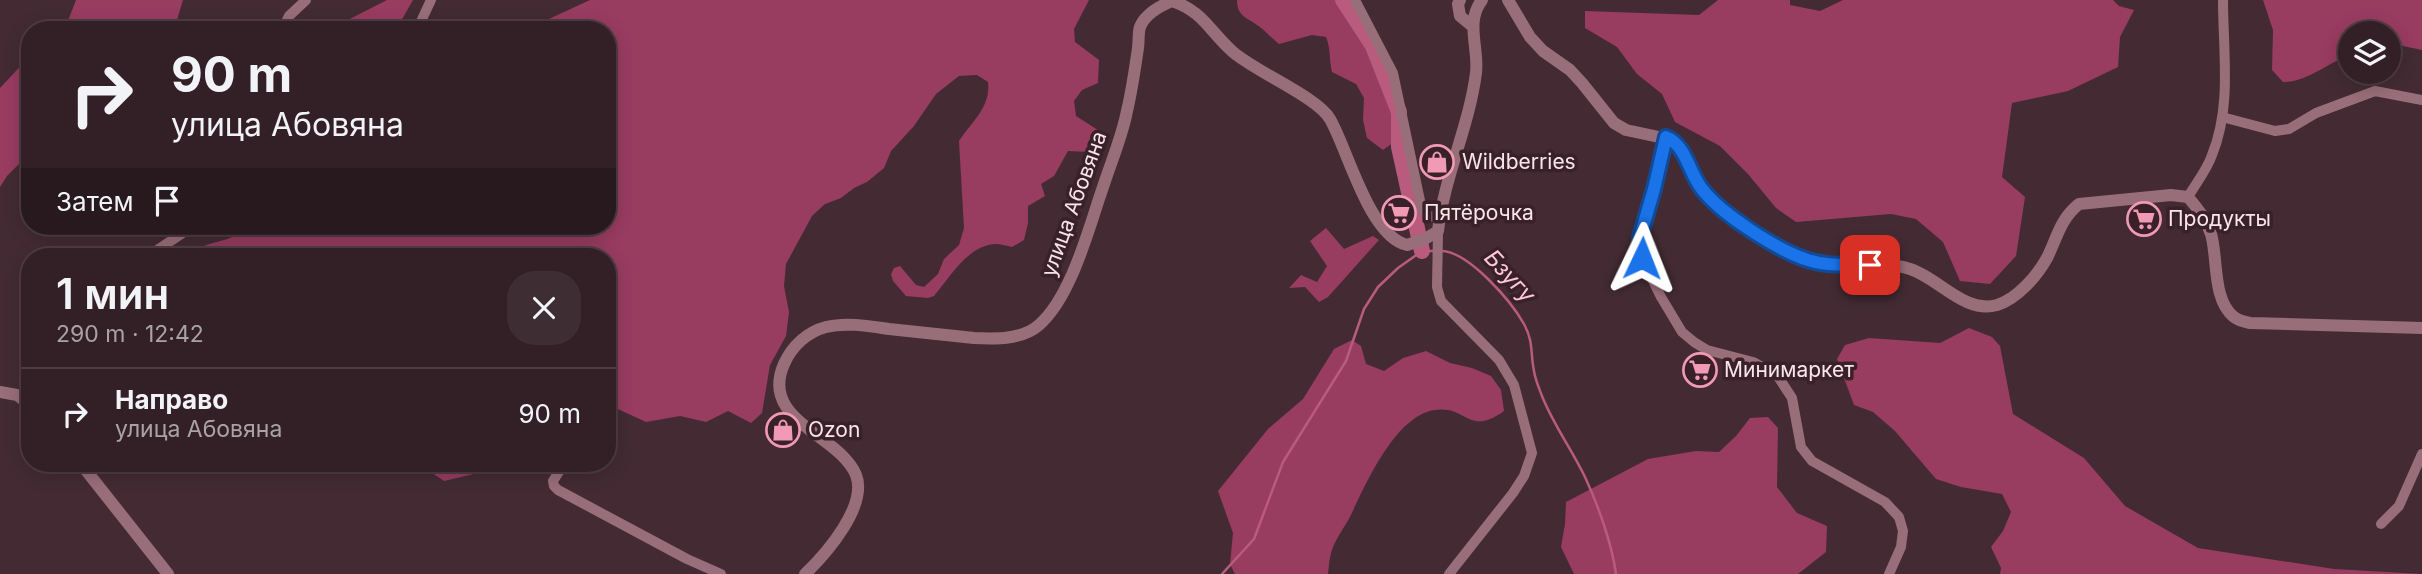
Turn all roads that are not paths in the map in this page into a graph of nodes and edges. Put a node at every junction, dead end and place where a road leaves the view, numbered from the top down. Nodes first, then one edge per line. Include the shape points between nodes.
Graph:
1 (306, 0) edge
2 (431, 0) edge
3 (1355, 0) edge
4 (1460, 0) edge
5 (1482, 0) edge
6 (1508, 0) edge
7 (2223, 0) edge
8 (286, 21) edge
9 (420, 21) edge
10 (1472, 26) junction
11 (2422, 100) edge
12 (2222, 117) junction
13 (1666, 137) junction
14 (2188, 197) junction
15 (1439, 231) junction
16 (180, 235) edge
17 (160, 248) edge
18 (2422, 328) edge
19 (0, 392) edge
20 (21, 398) edge
21 (2422, 454) edge
22 (87, 472) edge
23 (559, 472) edge
24 (2381, 524) dead end
25 (168, 574) edge
26 (720, 574) edge
27 (805, 574) edge
28 (1449, 574) edge
29 (1889, 574) edge

1 - 8 street
2 - 9 street
3 - 15 street via 1392,73 1422,210
4 - 10 street via 1460,16
5 - 10 street
6 - 13 street via 1530,37 1583,83 1614,123 1626,130
7 - 12 street via 2226,72
10 - 15 street via 1476,71
11 - 12 street via 2375,91 2275,131
12 - 14 street via 2211,158
13 - 14 street via 1679,146 1702,190 1728,216 1805,259 1910,269 1958,298 1982,305 1997,305 2029,282 2068,212 2079,204
13 - 29 street via 1640,237 1642,258 1661,297 1682,332 1694,342 1777,375 1791,398 1801,447 1812,461 1885,502 1899,517 1901,547
14 - 18 street via 2203,214 2212,237 2215,272 2234,317 2250,323
15 - 27 street, улица Абовяна via 1420,242 1401,243 1367,203 1335,128 1322,109 1233,52 1187,6 1172,1 1156,8 1140,26 1127,113 1074,274 1040,325 1023,335 993,339 852,325 827,327 806,335 790,352 779,388 784,404 836,449 858,484 849,518
15 - 28 street via 1437,287 1441,301 1499,360 1514,385 1532,453 1513,493
16 - 17 street
19 - 20 street
21 - 24 street via 2399,506
22 - 25 street
23 - 26 street via 554,481 558,490

